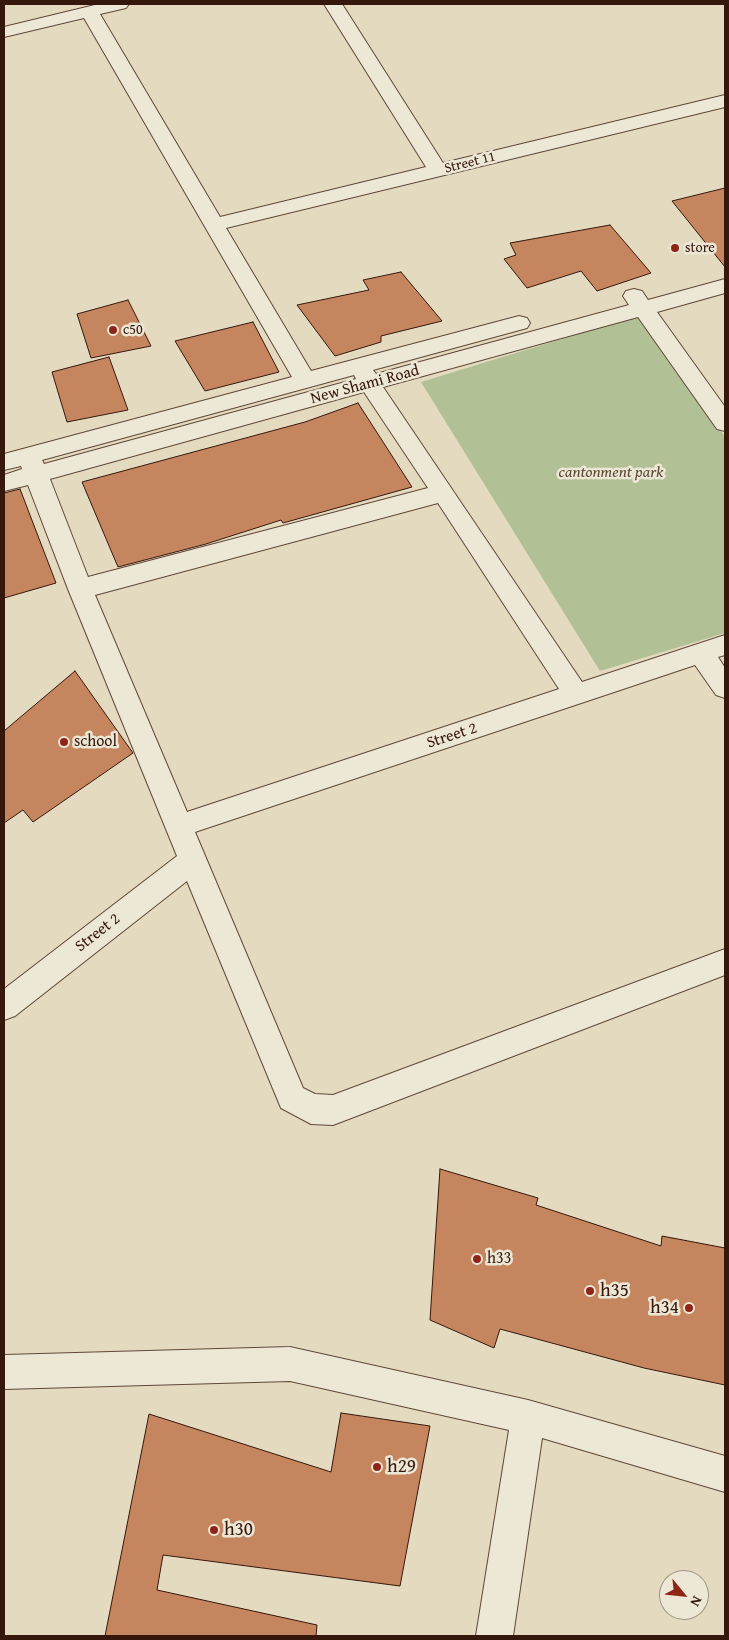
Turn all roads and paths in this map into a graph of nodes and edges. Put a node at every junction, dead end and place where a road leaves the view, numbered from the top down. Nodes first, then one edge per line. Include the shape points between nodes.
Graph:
1 (120, 4) edge
2 (333, 4) edge
3 (90, 12) junction
4 (4, 32) edge
5 (725, 101) edge
6 (438, 170) junction
7 (214, 225) junction
8 (725, 268) edge
9 (725, 286) edge
10 (638, 301) junction
11 (365, 374) junction
12 (306, 380) junction
13 (722, 413) edge
14 (4, 462) edge
15 (32, 465) junction
16 (4, 482) edge
17 (444, 494) junction
18 (80, 589) junction
19 (713, 649) edge
20 (725, 688) edge
21 (577, 695) junction
22 (179, 826) junction
23 (193, 860) junction
24 (725, 962) edge
25 (4, 1006) edge
26 (4, 1372) edge
27 (528, 1417) junction
28 (725, 1474) edge
29 (494, 1636) edge

1 - 3 street
2 - 6 street
3 - 4 street via 30,18
3 - 7 street
5 - 6 street, Street 11
6 - 7 street, Street 11
7 - 12 street
8 - 10 street, New Shami Road
9 - 10 street, New Shami Road
10 - 11 street, New Shami Road
10 - 13 street
11 - 12 street, New Shami Road
11 - 15 street, New Shami Road
11 - 17 street
12 - 15 street, New Shami Road
14 - 15 street, New Shami Road
15 - 16 street, New Shami Road
15 - 18 street
17 - 18 street
17 - 21 street
18 - 22 street
19 - 20 street
19 - 21 street, Street 2
21 - 22 street, Street 2
22 - 23 street
23 - 24 street via 292,1098 311,1109 333,1110
23 - 25 street, Street 2
26 - 27 street via 290,1364
27 - 28 street
27 - 29 street

